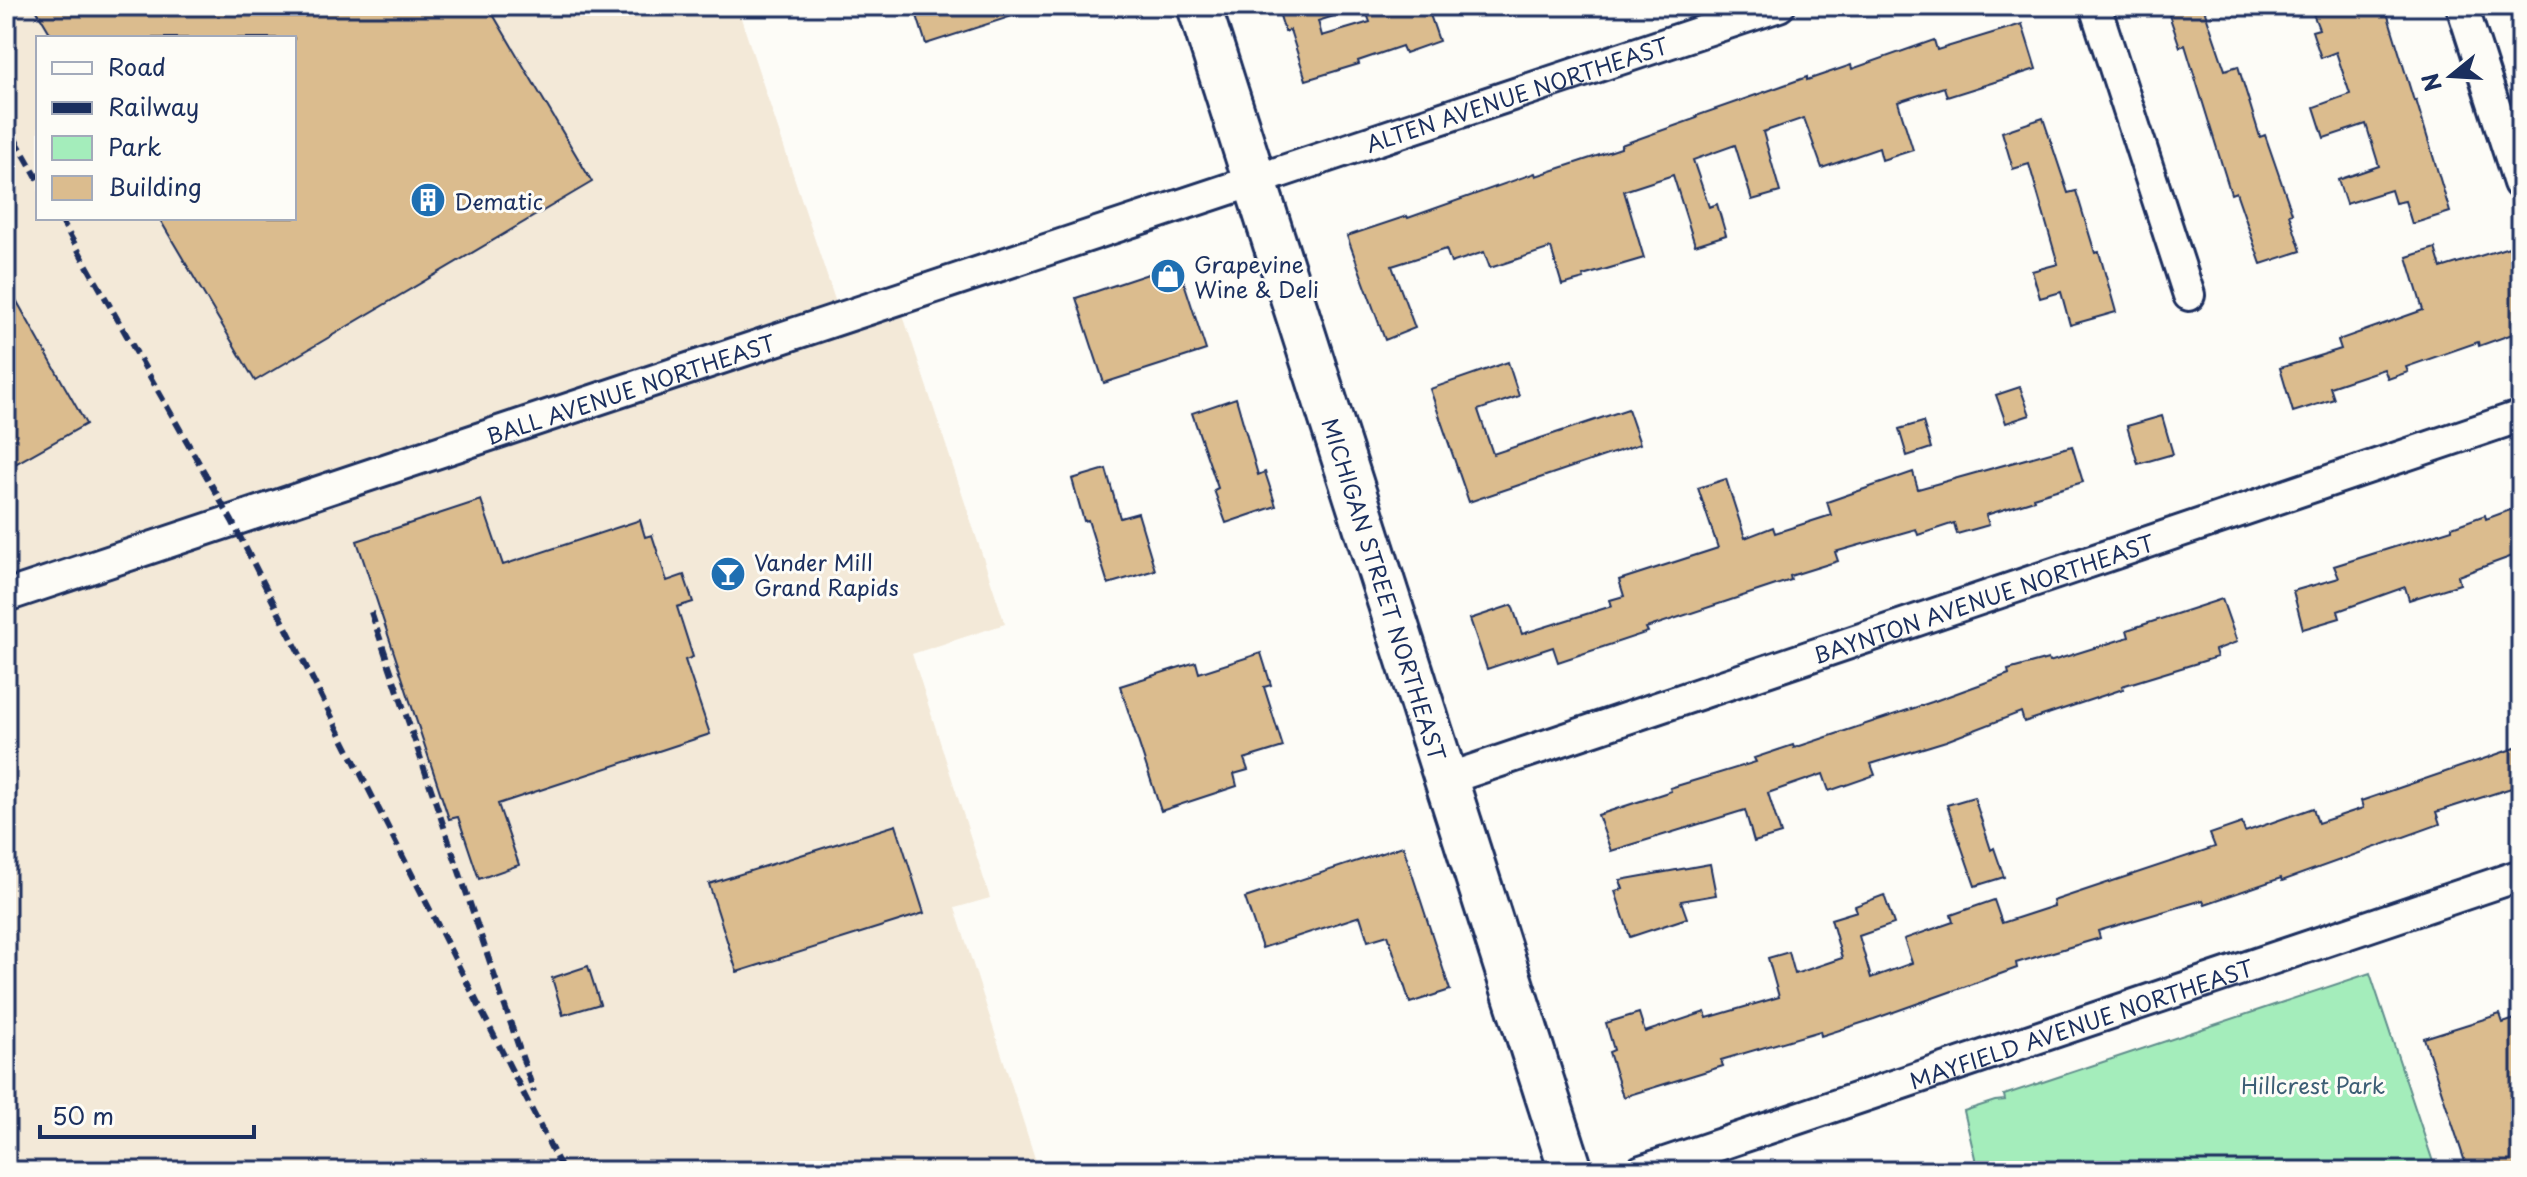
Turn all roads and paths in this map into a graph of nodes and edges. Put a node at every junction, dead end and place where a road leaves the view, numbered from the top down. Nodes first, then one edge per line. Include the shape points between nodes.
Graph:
1 (1199, 6) edge
2 (1779, 6) edge
3 (2095, 6) edge
4 (2462, 6) edge
5 (1255, 181) junction
6 (2519, 183) dead end
7 (2189, 295) dead end
8 (2521, 416) edge
9 (6, 596) edge
10 (1447, 779) junction
11 (2521, 875) edge
12 (1571, 1171) edge
13 (1641, 1171) edge

1 - 5 main road, MICHIGAN STREET NORTHEAST
2 - 5 street, ALTEN AVENUE NORTHEAST
3 - 7 street
4 - 6 street
5 - 9 street, BALL AVENUE NORTHEAST
5 - 10 main road, MICHIGAN STREET NORTHEAST
8 - 10 street, BAYNTON AVENUE NORTHEAST
10 - 12 main road, MICHIGAN STREET NORTHEAST
11 - 13 street, MAYFIELD AVENUE NORTHEAST

